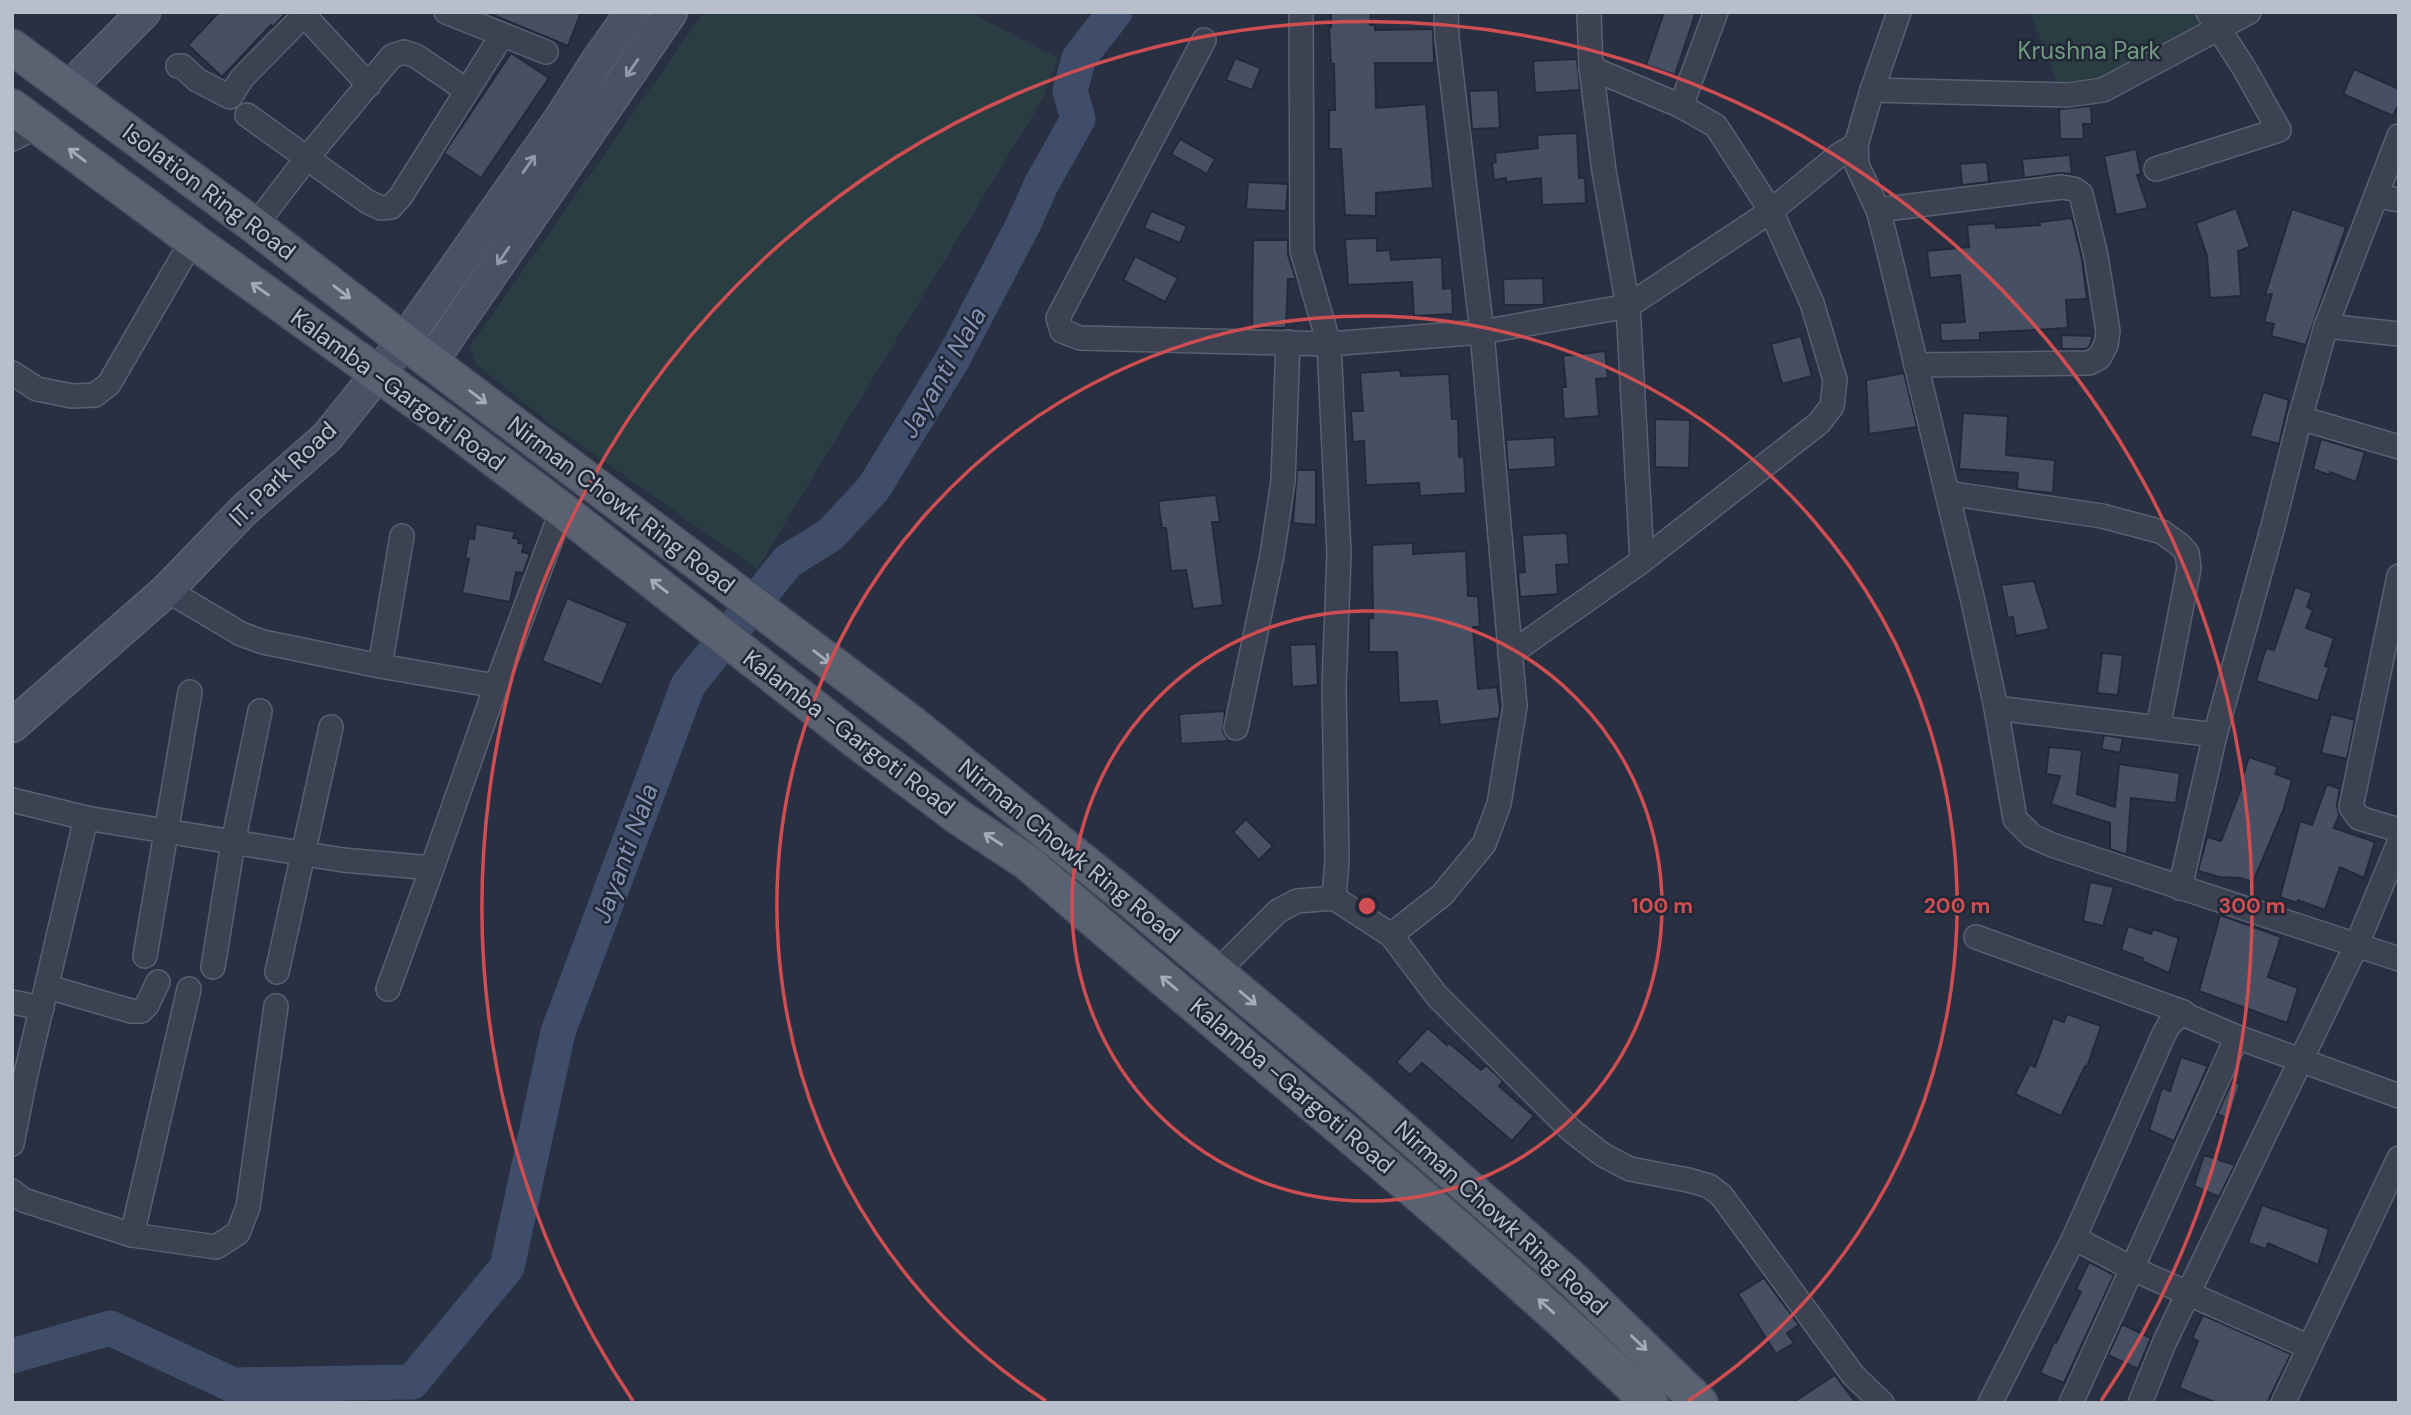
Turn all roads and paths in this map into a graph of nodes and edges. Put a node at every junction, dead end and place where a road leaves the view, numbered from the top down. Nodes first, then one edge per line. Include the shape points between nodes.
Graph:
1 (144, 12) edge
2 (446, 12) edge
3 (632, 12) edge
4 (670, 12) edge
5 (1301, 12) edge
6 (1446, 12) edge
7 (1588, 12) edge
8 (1716, 12) edge
9 (1899, 12) edge
10 (2249, 12) edge
11 (305, 14) edge
12 (2214, 21) edge
13 (502, 35) junction
14 (1204, 40) dead end
15 (12, 47) edge
16 (546, 52) dead end
17 (178, 66) dead end
18 (1591, 68) junction
19 (369, 85) junction
20 (69, 88) junction
21 (1872, 90) junction
22 (467, 91) junction
23 (1681, 106) junction
24 (247, 115) dead end
25 (21, 124) edge
26 (2399, 136) edge
27 (1856, 145) junction
28 (306, 159) junction
29 (2156, 169) dead end
30 (2388, 198) edge
31 (1878, 210) junction
32 (1771, 211) junction
33 (256, 226) junction
34 (192, 241) junction
35 (1628, 306) junction
36 (2326, 326) junction
37 (1482, 332) junction
38 (2399, 334) edge
39 (405, 340) junction
40 (1287, 342) junction
41 (1329, 344) junction
42 (431, 362) junction
43 (1916, 365) junction
44 (378, 372) junction
45 (12, 373) edge
46 (2300, 418) junction
47 (2399, 447) edge
48 (1947, 494) junction
49 (562, 510) junction
50 (402, 536) dead end
51 (1642, 561) junction
52 (2399, 576) edge
53 (167, 590) junction
54 (1510, 654) junction
55 (380, 666) junction
56 (496, 686) junction
57 (190, 692) dead end
58 (1996, 708) junction
59 (260, 711) dead end
60 (12, 726) edge
61 (331, 727) dead end
62 (1236, 728) dead end
63 (2158, 728) junction
64 (2215, 735) junction
65 (12, 800) edge
66 (86, 818) junction
67 (2399, 830) edge
68 (165, 832) junction
69 (233, 843) junction
70 (2399, 844) edge
71 (302, 853) junction
72 (432, 868) junction
73 (2180, 888) junction
74 (1334, 898) junction
75 (1391, 935) junction
76 (1976, 937) dead end
77 (2357, 944) junction
78 (145, 956) dead end
79 (2399, 959) edge
80 (213, 967) dead end
81 (277, 972) dead end
82 (1217, 972) junction
83 (158, 982) dead end
84 (189, 989) dead end
85 (388, 989) dead end
86 (45, 998) junction
87 (12, 1002) edge
88 (276, 1006) dead end
89 (2183, 1012) junction
90 (2237, 1037) junction
91 (2300, 1061) junction
92 (19, 1077) edge
93 (2399, 1096) edge
94 (12, 1144) edge
95 (2399, 1158) edge
96 (12, 1191) edge
97 (132, 1235) junction
98 (2074, 1238) junction
99 (2133, 1269) junction
100 (2189, 1293) junction
101 (2309, 1347) junction
102 (1650, 1403) edge
103 (1700, 1403) edge
104 (1882, 1403) edge
105 (1990, 1403) edge
106 (2071, 1403) edge
107 (2140, 1403) edge
108 (2283, 1403) edge

1 - 20 main road
2 - 13 street
39 -> 3 main road, IT. Park Road
4 -> 42 main road
5 - 41 street via 1302,251
6 - 37 street
7 - 18 street
8 - 23 street
9 - 21 street
10 - 12 street
11 - 17 street via 242,78 230,97
11 - 19 street
12 - 21 street via 2103,90 2068,94
12 - 29 street via 2279,130
13 - 16 street
13 - 22 street
14 - 40 street via 1058,318 1062,331 1080,338
15 - 20 main road, Isolation Ring Road
18 - 23 street
18 - 35 street
19 - 22 street via 392,56 404,52
19 - 28 street
20 - 33 main road, Isolation Ring Road
21 - 27 street
22 - 28 street via 391,207 368,202
23 - 32 street via 1716,127
24 - 28 street
34 -> 25 main road, Kalamba -Gargoti Road
26 - 30 street
27 - 31 street via 1857,164
27 - 32 street
28 - 33 street
30 - 36 street
31 - 43 street
31 - 43 street via 2062,187 2081,194 2108,331 2099,358 2089,363
32 - 35 street
32 - 51 street via 1812,303 1835,380 1832,406 1819,423
33 -> 39 main road, Isolation Ring Road
44 -> 34 main road, Kalamba -Gargoti Road
34 - 45 street via 109,384 95,395 57,394
35 - 37 street
35 - 51 street
36 - 38 street
36 - 46 street
37 - 41 street
37 - 54 street
39 - 42 main road, Nirman Chowk Ring Road
39 - 44 main road, IT. Park Road
40 - 41 street
40 - 62 street via 1283,481
41 - 74 street via 1339,554
42 -> 82 main road, Nirman Chowk Ring Road via 915,726
43 - 48 street
44 - 49 main road, Kalamba -Gargoti Road
44 - 53 main road, IT. Park Road via 327,437 244,510
46 - 47 street
46 - 64 street
48 - 58 street
48 - 63 street via 2102,516 2162,532 2180,545 2187,553 2189,568
49 - 56 street
102 -> 49 main road, Kalamba -Gargoti Road via 1422,1195 1028,863 960,818
50 - 55 street
51 - 54 street
52 - 67 street via 2351,807 2359,818
53 - 55 street via 263,642
53 - 60 main road, IT. Park Road
54 - 75 street via 1515,706 1499,804 1484,844 1443,895
55 - 56 street
56 - 72 street
57 - 68 street
58 - 63 street
58 - 73 street via 2015,819 2052,845
59 - 69 street
61 - 71 street
63 - 64 street
64 - 73 street
65 - 66 street
66 - 68 street
66 - 86 street
68 - 69 street
68 - 78 street
69 - 71 street
69 - 80 street
70 - 77 street
71 - 72 street
71 - 81 street
72 - 85 street
73 - 77 street
74 - 75 street
74 - 82 street via 1297,901 1278,911
75 - 104 street via 1437,996 1572,1131 1630,1169 1688,1180 1721,1195 1853,1375
76 - 89 street
77 - 79 street
77 - 91 street
82 -> 103 main road, Nirman Chowk Ring Road via 1569,1276
83 - 86 street via 141,1011
84 - 97 street
86 - 87 street
86 - 92 street
88 - 97 street via 248,1207 238,1233 216,1247
89 - 90 street
89 - 98 street via 2164,1034
90 - 91 street
90 - 99 street
91 - 93 street
91 - 100 street
92 - 94 street
95 - 101 street
96 - 97 street via 23,1200
98 - 99 street
98 - 105 street
99 - 100 street
99 - 106 street
100 - 101 street
100 - 107 street
101 - 108 street

